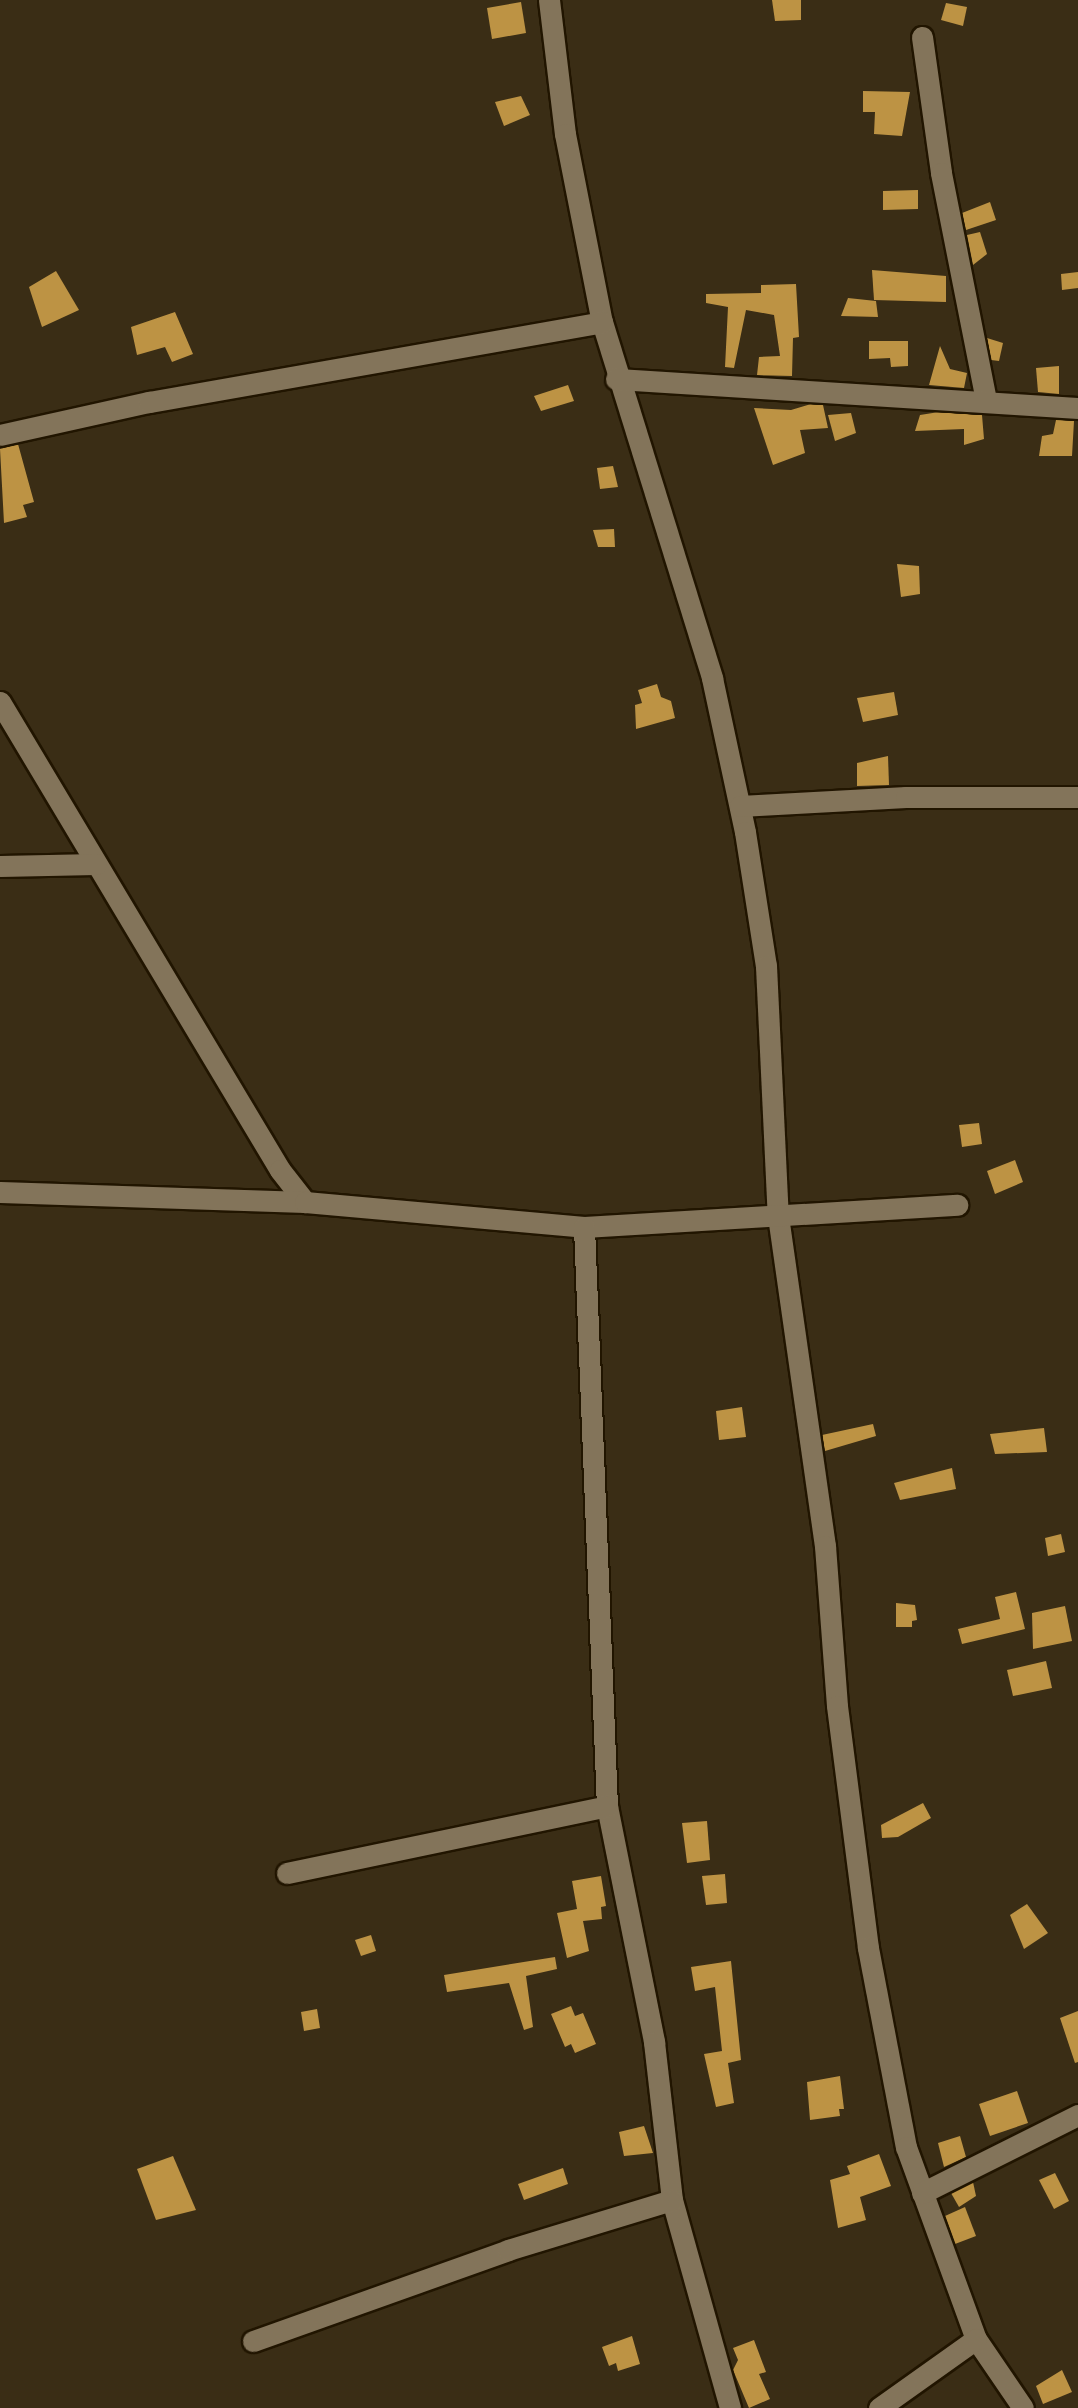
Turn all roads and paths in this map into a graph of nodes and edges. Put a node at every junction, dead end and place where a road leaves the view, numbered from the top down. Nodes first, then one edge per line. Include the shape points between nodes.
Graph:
1 (549, 0) edge
2 (922, 37) dead end
3 (601, 322) junction
4 (616, 379) junction
5 (986, 400) junction
6 (1078, 408) edge
7 (0, 435) edge
8 (0, 702) edge
9 (1078, 797) edge
10 (740, 806) junction
11 (96, 864) junction
12 (0, 866) edge
13 (0, 1192) edge
14 (305, 1202) junction
15 (957, 1205) dead end
16 (778, 1216) junction
17 (584, 1227) junction
18 (607, 1806) junction
19 (287, 1873) dead end
20 (1078, 2115) edge
21 (922, 2193) junction
22 (672, 2200) junction
23 (976, 2339) junction
24 (253, 2341) dead end
25 (730, 2408) edge
26 (879, 2408) edge
27 (1023, 2408) edge

1 - 3 street via 565,134
2 - 5 street via 941,173
3 - 4 street
3 - 7 street via 137,405
4 - 5 street
4 - 10 street via 712,678
5 - 6 street
8 - 11 street
9 - 10 street via 906,797
10 - 16 street via 766,966
11 - 12 street
11 - 14 street via 280,1170
13 - 14 street
14 - 17 street
15 - 16 street
16 - 17 street
16 - 21 street via 825,1546 837,1706 868,1948 906,2147
17 - 18 street
18 - 19 street
18 - 22 street via 654,2042
20 - 21 street
21 - 23 street
22 - 24 street via 508,2250
22 - 25 street
23 - 26 street
23 - 27 street

